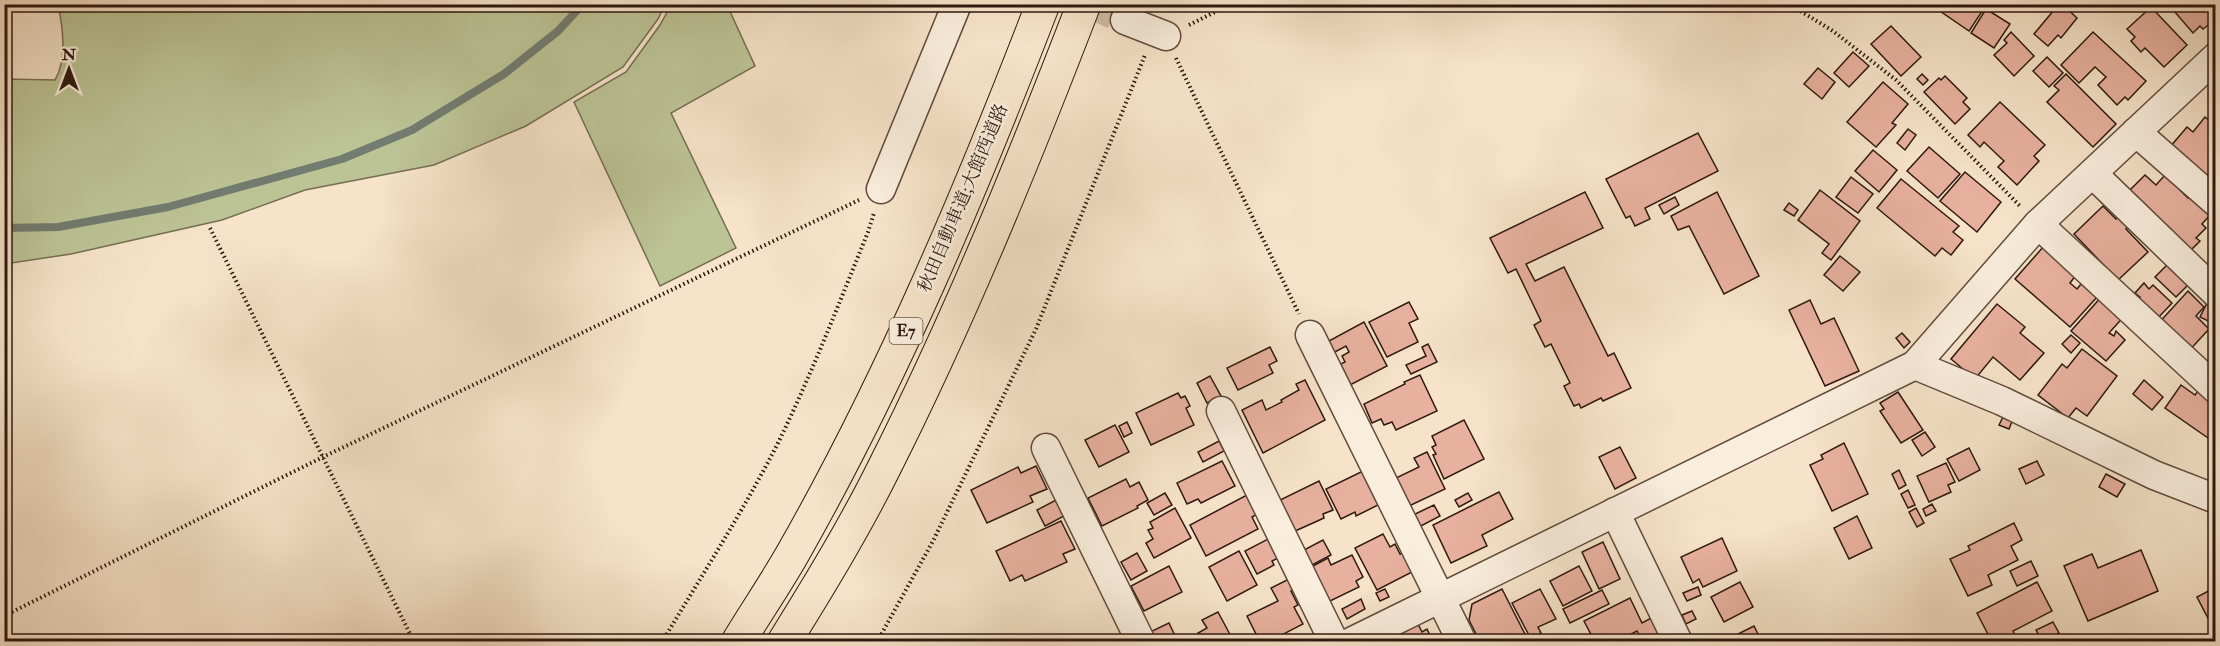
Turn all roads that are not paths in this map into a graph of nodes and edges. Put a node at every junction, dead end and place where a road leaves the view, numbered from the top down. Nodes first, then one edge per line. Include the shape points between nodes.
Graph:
1 (957, 4) edge
2 (1043, 4) edge
3 (1084, 4) edge
4 (1125, 20) tunnel mouth
5 (1160, 34) road end
6 (2216, 57) edge
7 (2136, 132) junction
8 (2093, 174) junction
9 (881, 189) road end
10 (2216, 202) edge
11 (2038, 224) junction
12 (2216, 293) edge
13 (1310, 336) road end
14 (1916, 365) junction
15 (2216, 389) edge
16 (1221, 411) dead end
17 (1046, 448) dead end
18 (2216, 499) edge
19 (1615, 512) junction
20 (1441, 598) junction
21 (738, 642) edge
22 (784, 642) edge
23 (1142, 642) edge
24 (1334, 642) edge
25 (1351, 642) edge
26 (1462, 642) edge
27 (1678, 642) edge

1 - 9 street
2 - 21 highway, 秋田自動車道;大館西道路 / E7 via 924,291 855,437 792,555
3 - 22 highway, E7 via 1007,200 948,336 885,466
4 - 5 street
6 - 7 street
7 - 8 street
7 - 10 street
8 - 11 street
8 - 12 street
11 - 14 street
11 - 15 street
13 - 20 street
14 - 18 street via 2002,401 2154,475
14 - 19 street
16 - 24 street
17 - 23 street
19 - 20 street
19 - 27 street
20 - 25 street
20 - 26 street

